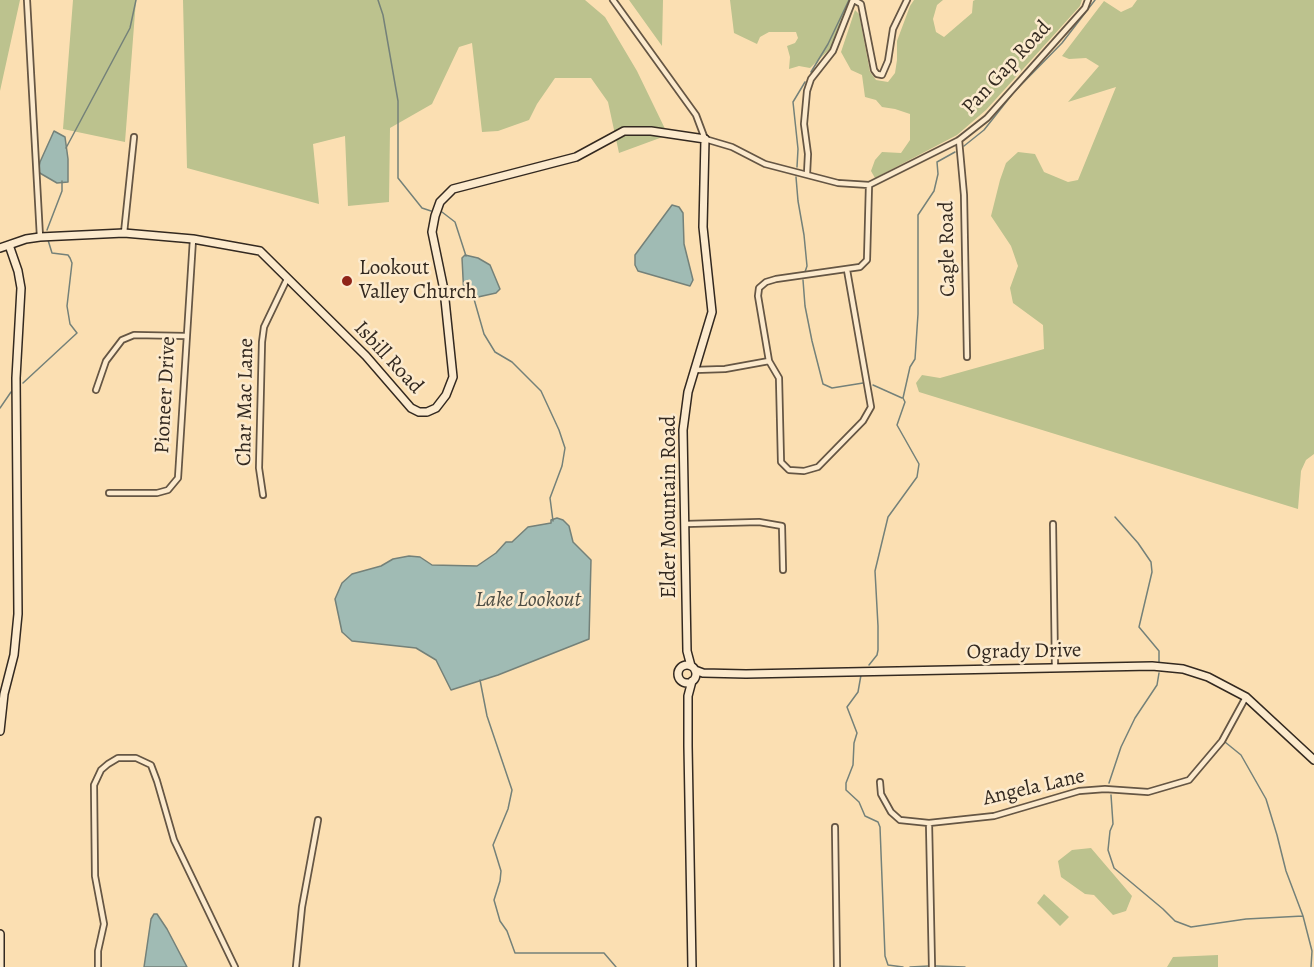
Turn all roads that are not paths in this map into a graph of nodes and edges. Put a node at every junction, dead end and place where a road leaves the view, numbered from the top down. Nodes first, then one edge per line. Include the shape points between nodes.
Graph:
1 (27, 0) edge
2 (613, 0) edge
3 (854, 0) edge
4 (907, 0) edge
5 (1088, 0) edge
6 (134, 137) dead end
7 (705, 139) junction
8 (959, 140) junction
9 (807, 174) junction
10 (869, 185) junction
11 (124, 233) junction
12 (40, 237) junction
13 (193, 239) junction
14 (9, 245) junction
15 (0, 248) edge
16 (847, 270) junction
17 (287, 279) junction
18 (186, 336) junction
19 (967, 357) dead end
20 (769, 361) junction
21 (694, 370) junction
22 (96, 390) dead end
23 (109, 493) dead end
24 (263, 495) dead end
25 (686, 524) junction
26 (1053, 525) dead end
27 (783, 570) dead end
28 (687, 651) junction
29 (683, 666) junction
30 (1055, 667) junction
31 (695, 674) junction
32 (681, 681) junction
33 (688, 696) junction
34 (1246, 697) junction
35 (0, 731) edge
36 (1314, 760) edge
37 (880, 782) dead end
38 (318, 820) dead end
39 (929, 823) junction
40 (836, 827) dead end
41 (0, 934) edge
42 (0, 967) edge
43 (98, 967) edge
44 (236, 967) edge
45 (296, 967) edge
46 (692, 967) edge
47 (837, 967) edge
48 (932, 967) edge

1 - 12 street
2 - 7 street, Elder Mountain Road via 696,115
3 - 4 street via 861,4 874,70 882,75 893,29
3 - 9 street via 833,51 811,79 807,91
5 - 8 street, Pan Gap Road via 987,118
6 - 11 street
7 - 9 street via 765,164
7 - 17 street, Isbill Road via 624,130 576,157 453,189 440,202 432,232 444,290 453,377 436,408 427,412 411,408
7 - 21 street, Elder Mountain Road via 703,227 712,312
8 - 10 street, Pan Gap Road
8 - 19 street, Cagle Road
9 - 10 street via 838,183
10 - 16 street via 867,260 860,267
11 - 12 street, Isbill Road
11 - 13 street, Isbill Road
12 - 14 street, Isbill Road
13 - 17 street, Isbill Road via 260,251
13 - 18 street, Pioneer Drive
14 - 15 street, Isbill Road
14 - 35 street via 21,288 16,378 18,614
16 - 20 street via 776,279 761,285 758,296
16 - 20 street via 871,407 863,421 818,467 789,470 781,462 779,378
17 - 24 street, Char Mac Lane via 264,327 262,342 259,468
18 - 22 street via 134,335 122,340 106,361
18 - 23 street, Pioneer Drive via 177,478 168,490 157,493
20 - 21 street
21 - 25 street, Elder Mountain Road via 683,430
25 - 27 street via 759,522 782,526
25 - 28 street, Elder Mountain Road
26 - 30 street
28 - 29 street, Elder Mountain Road
28 - 31 street, Elder Mountain Road
29 - 31 street
29 - 32 street, Elder Mountain Road via 678,673
30 - 31 street, Ogrady Drive
30 - 34 street, Ogrady Drive via 1183,669
31 - 32 street via 687,683
31 - 33 street, Elder Mountain Road
32 - 33 street, Elder Mountain Road
33 - 46 street, Elder Mountain Road
34 - 36 street, Ogrady Drive
34 - 39 street, Angela Lane via 1222,741 1189,780 1146,793 1079,791 994,816
37 - 39 street, Angela Lane via 881,794 900,820
38 - 45 street
39 - 48 street
40 - 47 street
41 - 42 street
43 - 44 street via 104,924 95,876 94,785 108,764 118,758 136,758 151,765 171,833

